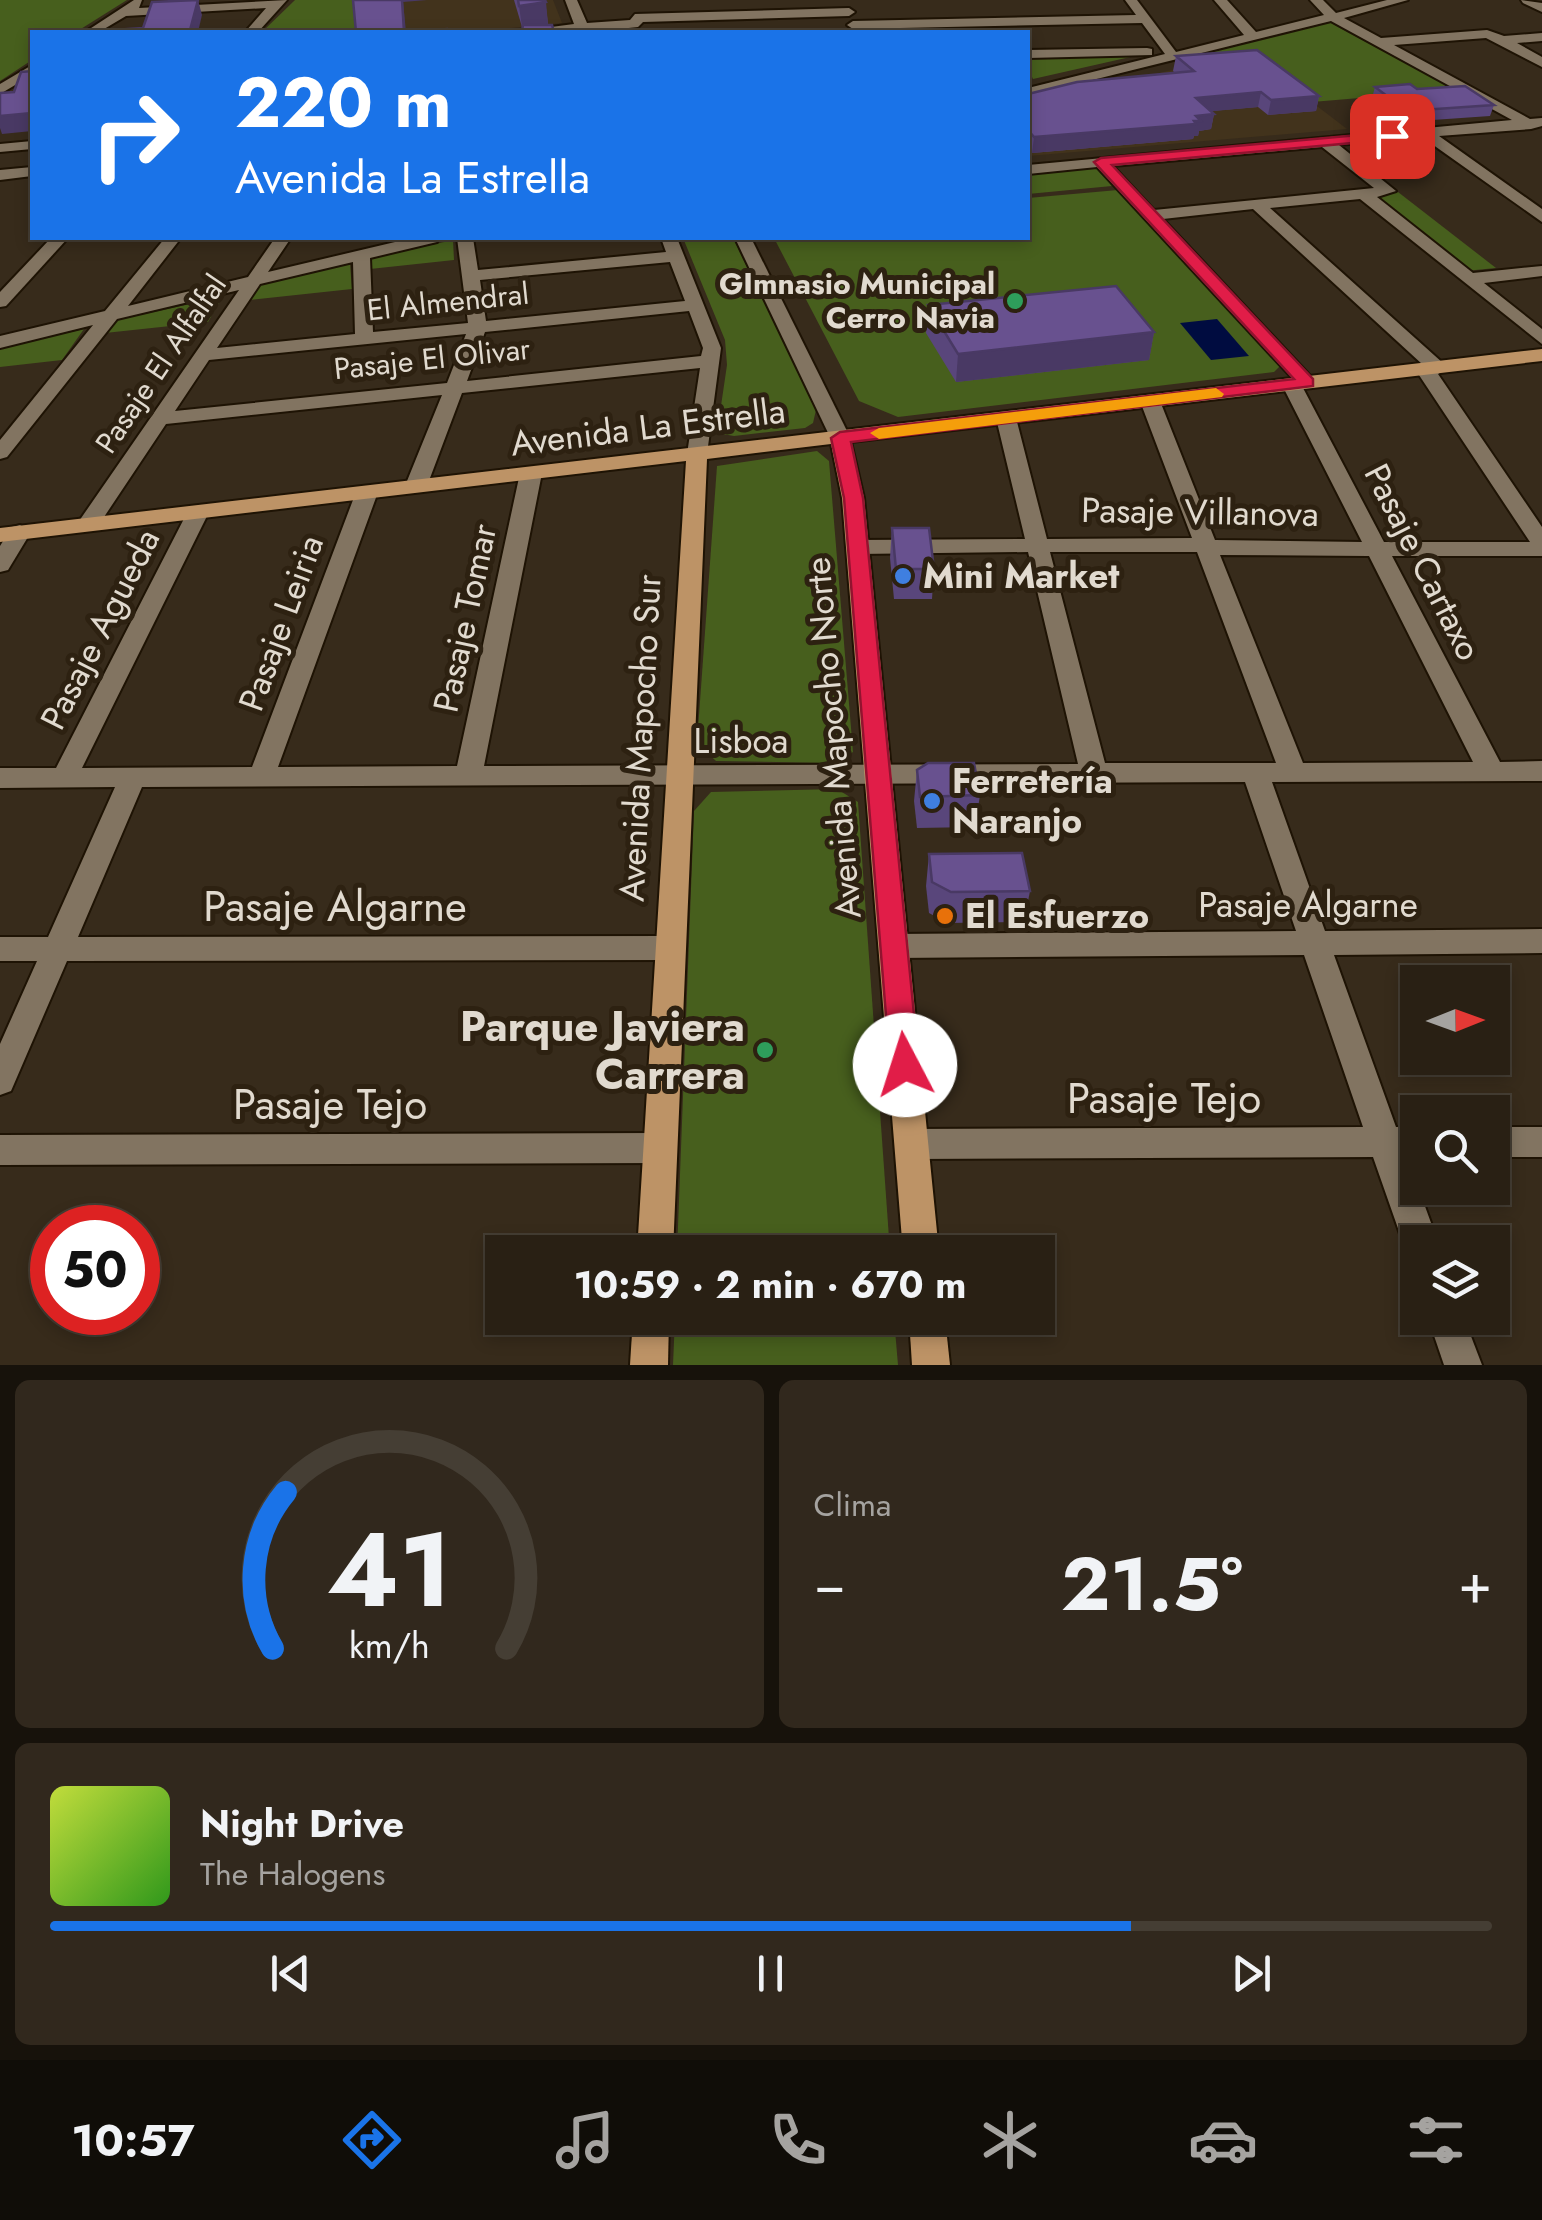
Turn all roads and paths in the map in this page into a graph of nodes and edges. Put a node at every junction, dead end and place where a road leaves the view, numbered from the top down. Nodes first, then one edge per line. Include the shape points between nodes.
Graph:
1 (143, 0) edge
2 (571, 0) edge
3 (626, 0) edge
4 (1131, 0) edge
5 (1220, 0) edge
6 (1316, 0) edge
7 (1402, 0) edge
8 (279, 2) edge
9 (124, 12) junction
10 (851, 17) edge
11 (1333, 17) junction
12 (1145, 18) junction
13 (944, 22) edge
14 (638, 24) edge
15 (94, 30) edge
16 (253, 30) edge
17 (583, 30) edge
18 (1252, 36) junction
19 (1542, 37) edge
20 (1503, 40) junction
21 (1381, 42) junction
22 (1030, 54) edge
23 (1171, 54) junction
24 (1542, 62) edge
25 (30, 71) edge
26 (0, 90) edge
27 (1030, 91) edge
28 (1538, 126) edge
29 (1425, 133) junction
30 (1326, 142) junction
31 (30, 145) edge
32 (0, 148) edge
33 (1101, 162) junction
34 (1030, 169) edge
35 (30, 172) edge
36 (0, 175) edge
37 (1363, 194) junction
38 (1258, 204) junction
39 (1150, 214) junction
40 (1542, 217) edge
41 (58, 240) edge
42 (171, 240) edge
43 (282, 240) edge
44 (422, 240) edge
45 (465, 240) edge
46 (745, 240) edge
47 (673, 247) edge
48 (361, 254) junction
49 (1542, 271) edge
50 (470, 276) junction
51 (1469, 279) junction
52 (254, 281) junction
53 (0, 302) edge
54 (698, 305) junction
55 (110, 316) junction
56 (477, 327) junction
57 (364, 338) junction
58 (1542, 338) edge
59 (0, 342) edge
60 (204, 355) junction
61 (1542, 356) edge
62 (711, 361) junction
63 (1431, 368) junction
64 (1299, 384) junction
65 (456, 386) junction
66 (1150, 401) junction
67 (1006, 418) junction
68 (160, 419) junction
69 (840, 438) junction
70 (0, 453) edge
71 (697, 454) junction
72 (531, 473) junction
73 (416, 486) junction
74 (367, 492) junction
75 (198, 512) junction
76 (88, 524) junction
77 (10, 534) edge
78 (1038, 545) junction
79 (858, 546) junction
80 (1206, 546) junction
81 (1542, 546) edge
82 (1377, 549) junction
83 (0, 565) edge
84 (1255, 772) junction
85 (1293, 772) junction
86 (1492, 772) junction
87 (1542, 772) edge
88 (1094, 773) junction
89 (680, 776) junction
90 (880, 776) junction
91 (468, 777) junction
92 (0, 778) edge
93 (64, 778) junction
94 (132, 778) junction
95 (261, 778) junction
96 (1542, 941) edge
97 (1314, 943) junction
98 (894, 946) junction
99 (671, 948) junction
100 (0, 949) edge
101 (57, 949) junction
102 (0, 1080) edge
103 (1400, 1140) edge
104 (1400, 1142) edge
105 (1510, 1142) edge
106 (1542, 1142) edge
107 (912, 1144) junction
108 (660, 1148) junction
109 (0, 1150) edge
110 (656, 1235) edge
111 (920, 1235) edge
112 (650, 1335) edge
113 (928, 1335) edge
114 (1452, 1335) edge
115 (649, 1365) edge
116 (931, 1365) edge
117 (1463, 1365) edge

1 - 9 street
2 - 17 street
3 - 14 street
4 - 12 street
5 - 18 street
6 - 11 street
7 - 11 street
8 - 9 street
8 - 16 street
9 - 15 street
10 - 13 street
10 - 14 street
11 - 18 street
11 - 21 street
12 - 13 street
12 - 23 street
14 - 17 street
18 - 23 street
19 - 20 street
20 - 21 street via 1487,34
20 - 24 street
21 - 28 street
22 - 23 street
23 - 27 street
25 - 26 street
28 - 29 street
29 - 30 street
29 - 40 street
30 - 33 street
30 - 37 street via 1388,191
31 - 32 street
33 - 34 street
33 - 39 street, Pasaje Cartaxo
35 - 36 street
37 - 38 street
37 - 51 street
38 - 39 street
38 - 63 street
39 - 64 street, Pasaje Cartaxo
41 - 53 street
42 - 55 street
43 - 52 street, Pasaje El Alfalfal
44 - 48 street
45 - 50 street
46 - 69 street, Avenida Mapocho Norte
47 - 50 street
47 - 54 street, Avenida Mapocho Sur
48 - 52 street
48 - 57 street
49 - 51 street
50 - 56 street
51 - 58 street
52 - 55 street
52 - 60 street, Pasaje El Alfalfal
54 - 56 street, El Almendral
54 - 62 street, Avenida Mapocho Sur
55 - 59 street
55 - 70 street
56 - 57 street, El Almendral
56 - 65 street
57 - 60 street, El Almendral
60 - 68 street, Pasaje El Alfalfal
61 - 63 main road, Avenida La Estrella
62 - 65 street, Pasaje El Olivar
62 - 71 street, Avenida Mapocho Sur
63 - 64 main road, Avenida La Estrella
63 - 81 street
64 - 66 main road, Avenida La Estrella
64 - 82 street, Pasaje Cartaxo
65 - 68 street, Pasaje El Olivar
65 - 73 street
66 - 67 main road, Avenida La Estrella
66 - 80 street
67 - 69 main road, Avenida La Estrella
67 - 78 street
68 - 76 street, Pasaje El Alfalfal
69 - 71 main road, Avenida La Estrella
69 - 79 main road, Avenida Mapocho Norte
71 - 72 main road, Avenida La Estrella
71 - 89 main road, Avenida Mapocho Sur
72 - 73 main road, Avenida La Estrella
72 - 91 street, Pasaje Tomar
73 - 74 main road, Avenida La Estrella
74 - 75 main road, Avenida La Estrella
74 - 95 street, Pasaje Leiria
75 - 76 main road, Avenida La Estrella
75 - 93 street, Pasaje Agueda
76 - 77 main road, Avenida La Estrella
77 - 83 street
78 - 79 street, Pasaje Villanova
78 - 80 street, Pasaje Villanova
78 - 88 street
79 - 90 main road, Avenida Mapocho Norte
80 - 82 street, Pasaje Villanova
80 - 85 street
81 - 82 street, Pasaje Villanova
82 - 86 street, Pasaje Cartaxo
84 - 85 street, Lisboa
84 - 88 street, Lisboa
84 - 97 street
85 - 86 street, Lisboa
86 - 87 street, Lisboa
88 - 90 street, Lisboa
89 - 90 street, Lisboa
89 - 91 street, Lisboa
89 - 99 main road, Avenida Mapocho Sur
90 - 98 main road, Avenida Mapocho Norte
91 - 95 street, Lisboa
92 - 93 street, Lisboa
93 - 94 street, Lisboa
94 - 95 street, Lisboa
94 - 101 street
96 - 97 street, Pasaje Algarne
97 - 98 street, Pasaje Algarne
97 - 103 street
98 - 107 main road, Avenida Mapocho Norte
99 - 101 street, Pasaje Algarne
99 - 108 main road, Avenida Mapocho Sur
100 - 101 street, Pasaje Algarne
101 - 102 street
104 - 107 street, Pasaje Tejo
105 - 106 street
107 - 111 main road, Avenida Mapocho Norte
108 - 109 street, Pasaje Tejo
108 - 110 main road, Avenida Mapocho Sur
112 - 115 main road
113 - 116 main road
114 - 117 street

